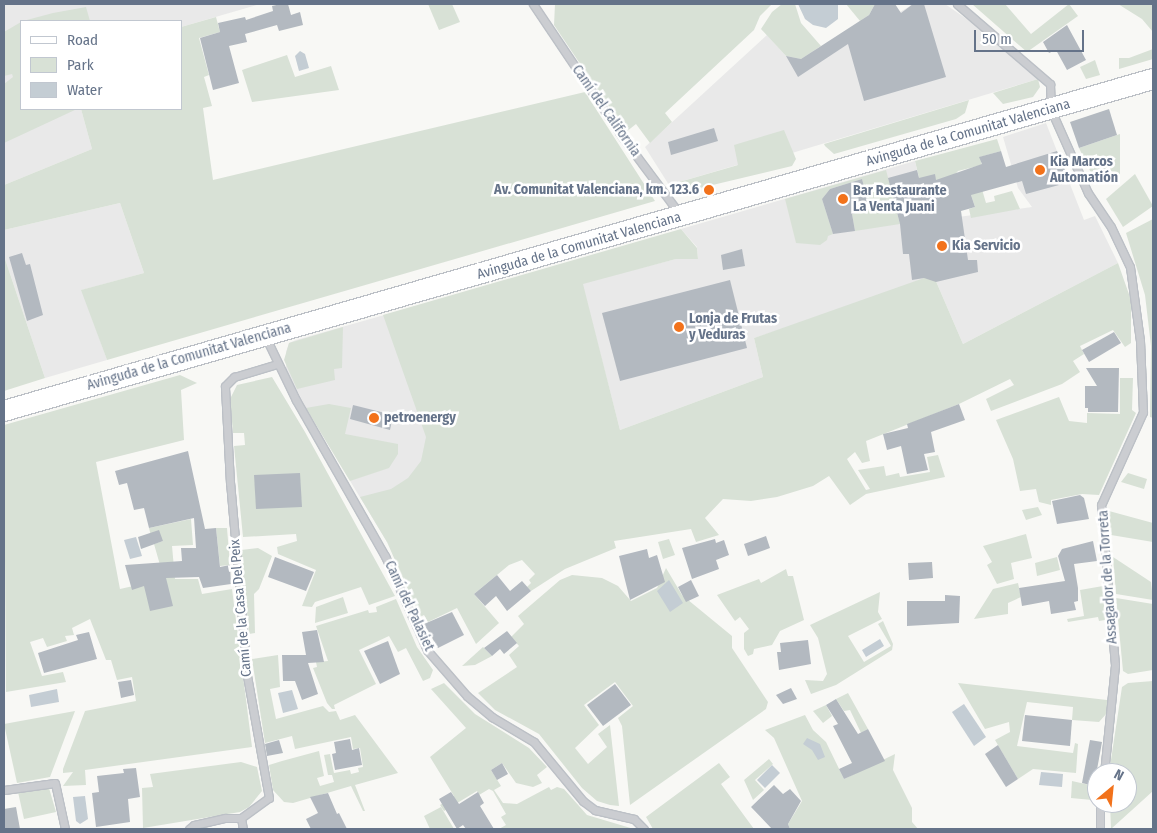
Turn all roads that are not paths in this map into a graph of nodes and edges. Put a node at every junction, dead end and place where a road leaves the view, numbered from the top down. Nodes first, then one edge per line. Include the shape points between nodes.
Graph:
1 (534, 4) edge
2 (957, 4) edge
3 (1153, 79) edge
4 (1051, 110) junction
5 (681, 216) junction
6 (265, 336) junction
7 (278, 364) junction
8 (4, 411) edge
9 (1105, 763) edge
10 (4, 790) edge
11 (1100, 813) edge
12 (241, 818) junction
13 (65, 829) edge
14 (189, 829) edge
15 (243, 829) edge
16 (644, 829) edge
17 (1100, 829) edge

1 - 5 lane, Camí del California via 623,138
2 - 4 lane via 1050,84
3 - 4 main road, Avinguda de la Comunitat Valenciana
4 - 5 main road, Avinguda de la Comunitat Valenciana
4 - 9 lane, Assagador de la Torreta via 1088,194 1111,227 1130,267 1140,341 1143,412 1102,505 1115,665
5 - 6 main road, Avinguda de la Comunitat Valenciana
6 - 7 lane, Camí del Palasiet
6 - 8 main road, Avinguda de la Comunitat Valenciana
7 - 12 lane, Camí de la Casa Del Peix via 234,377 225,386 247,676 269,798
7 - 16 lane, Camí del Palasiet via 385,556 427,650 467,696 492,717 534,742 583,800 596,810 634,819
10 - 13 lane via 55,783
11 - 17 lane
12 - 14 lane via 225,818
12 - 15 lane

